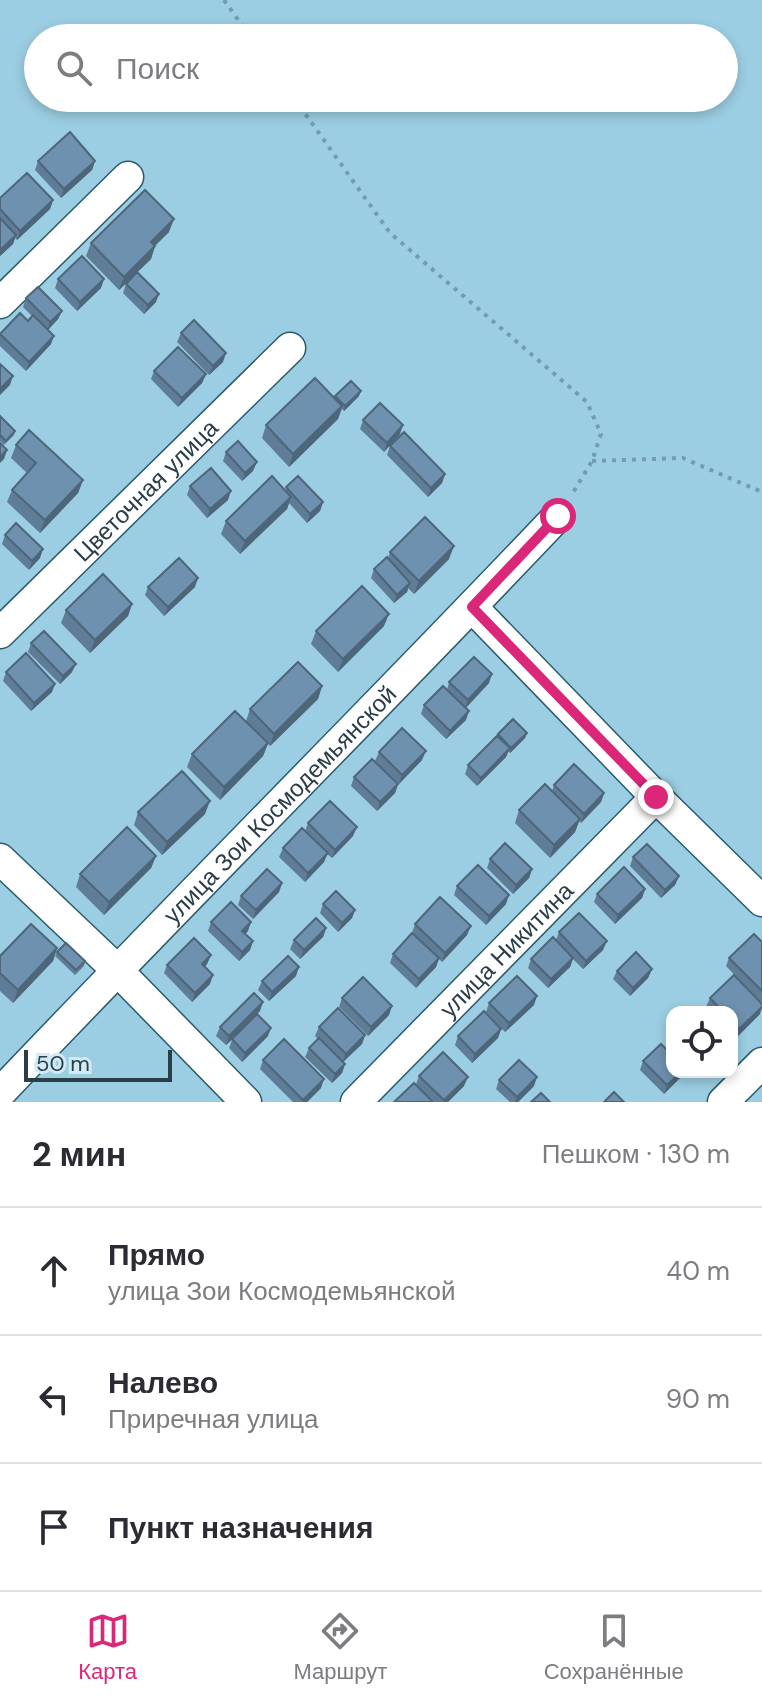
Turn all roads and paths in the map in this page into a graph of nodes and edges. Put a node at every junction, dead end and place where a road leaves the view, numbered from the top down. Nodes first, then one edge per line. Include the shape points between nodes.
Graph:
1 (224, 0) edge
2 (241, 24) edge
3 (304, 112) edge
4 (128, 177) dead end
5 (0, 303) edge
6 (290, 348) dead end
7 (592, 461) junction
8 (762, 492) edge
9 (558, 516) joint
10 (472, 607) junction
11 (0, 633) edge
12 (656, 797) junction
13 (0, 859) edge
14 (762, 901) edge
15 (117, 970) junction
16 (762, 1063) edge
17 (0, 1093) edge
18 (246, 1102) edge
19 (356, 1102) edge
20 (723, 1102) edge

1 - 2 path
3 - 7 path via 390,233 587,402 601,434
4 - 5 street
6 - 11 street, Цветочная улица
7 - 8 path via 683,458
7 - 9 path
9 - 10 street, улица Зои Космодемьянской
10 - 12 street
10 - 15 street, улица Зои Космодемьянской
12 - 14 street
12 - 19 street, улица Никитина
13 - 15 street
15 - 17 street, улица Зои Космодемьянской
15 - 18 street
16 - 20 street

